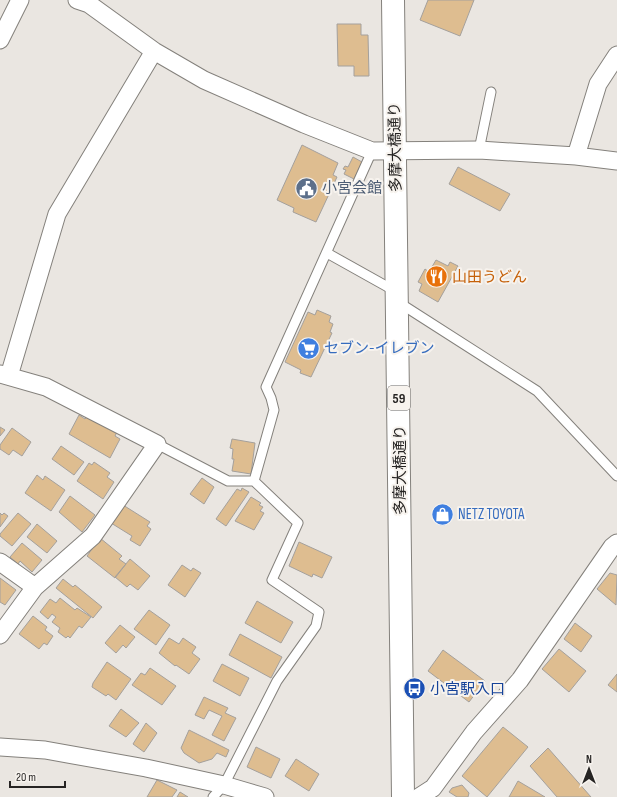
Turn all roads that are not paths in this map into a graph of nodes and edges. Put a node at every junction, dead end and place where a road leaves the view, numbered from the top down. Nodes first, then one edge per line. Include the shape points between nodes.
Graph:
1 (20, 0) edge
2 (77, 0) edge
3 (394, 0) edge
4 (0, 40) edge
5 (154, 51) junction
6 (617, 54) edge
7 (491, 92) dead end
8 (395, 150) junction
9 (479, 150) junction
10 (372, 151) junction
11 (576, 156) junction
12 (617, 161) edge
13 (327, 253) junction
14 (398, 297) junction
15 (4, 375) edge
16 (157, 444) junction
17 (617, 476) edge
18 (254, 481) junction
19 (617, 543) edge
20 (0, 562) edge
21 (35, 587) junction
22 (0, 635) edge
23 (0, 747) edge
24 (219, 791) edge
25 (265, 797) edge
26 (403, 797) edge
27 (419, 797) edge

1 - 4 street
2 - 5 street via 89,4
3 - 8 main road, 多摩大橋通り / 59
5 - 10 street via 204,80
5 - 15 street via 57,214
6 - 11 street via 598,84
7 - 9 lane
8 - 9 street
8 - 10 street
8 - 14 main road, 多摩大橋通り / 59
9 - 11 street
10 - 13 lane
11 - 12 street
13 - 14 lane
13 - 18 lane via 266,387 274,410
14 - 17 lane via 537,391
14 - 26 main road, 多摩大橋通り / 59
15 - 16 street via 46,387
16 - 18 lane via 228,481
16 - 21 street via 93,536
18 - 24 lane via 298,522 272,580 319,612 316,626 277,681
19 - 27 street via 520,680 474,732 433,788
20 - 21 street
21 - 22 street
23 - 24 street via 45,750 146,768
24 - 25 street

